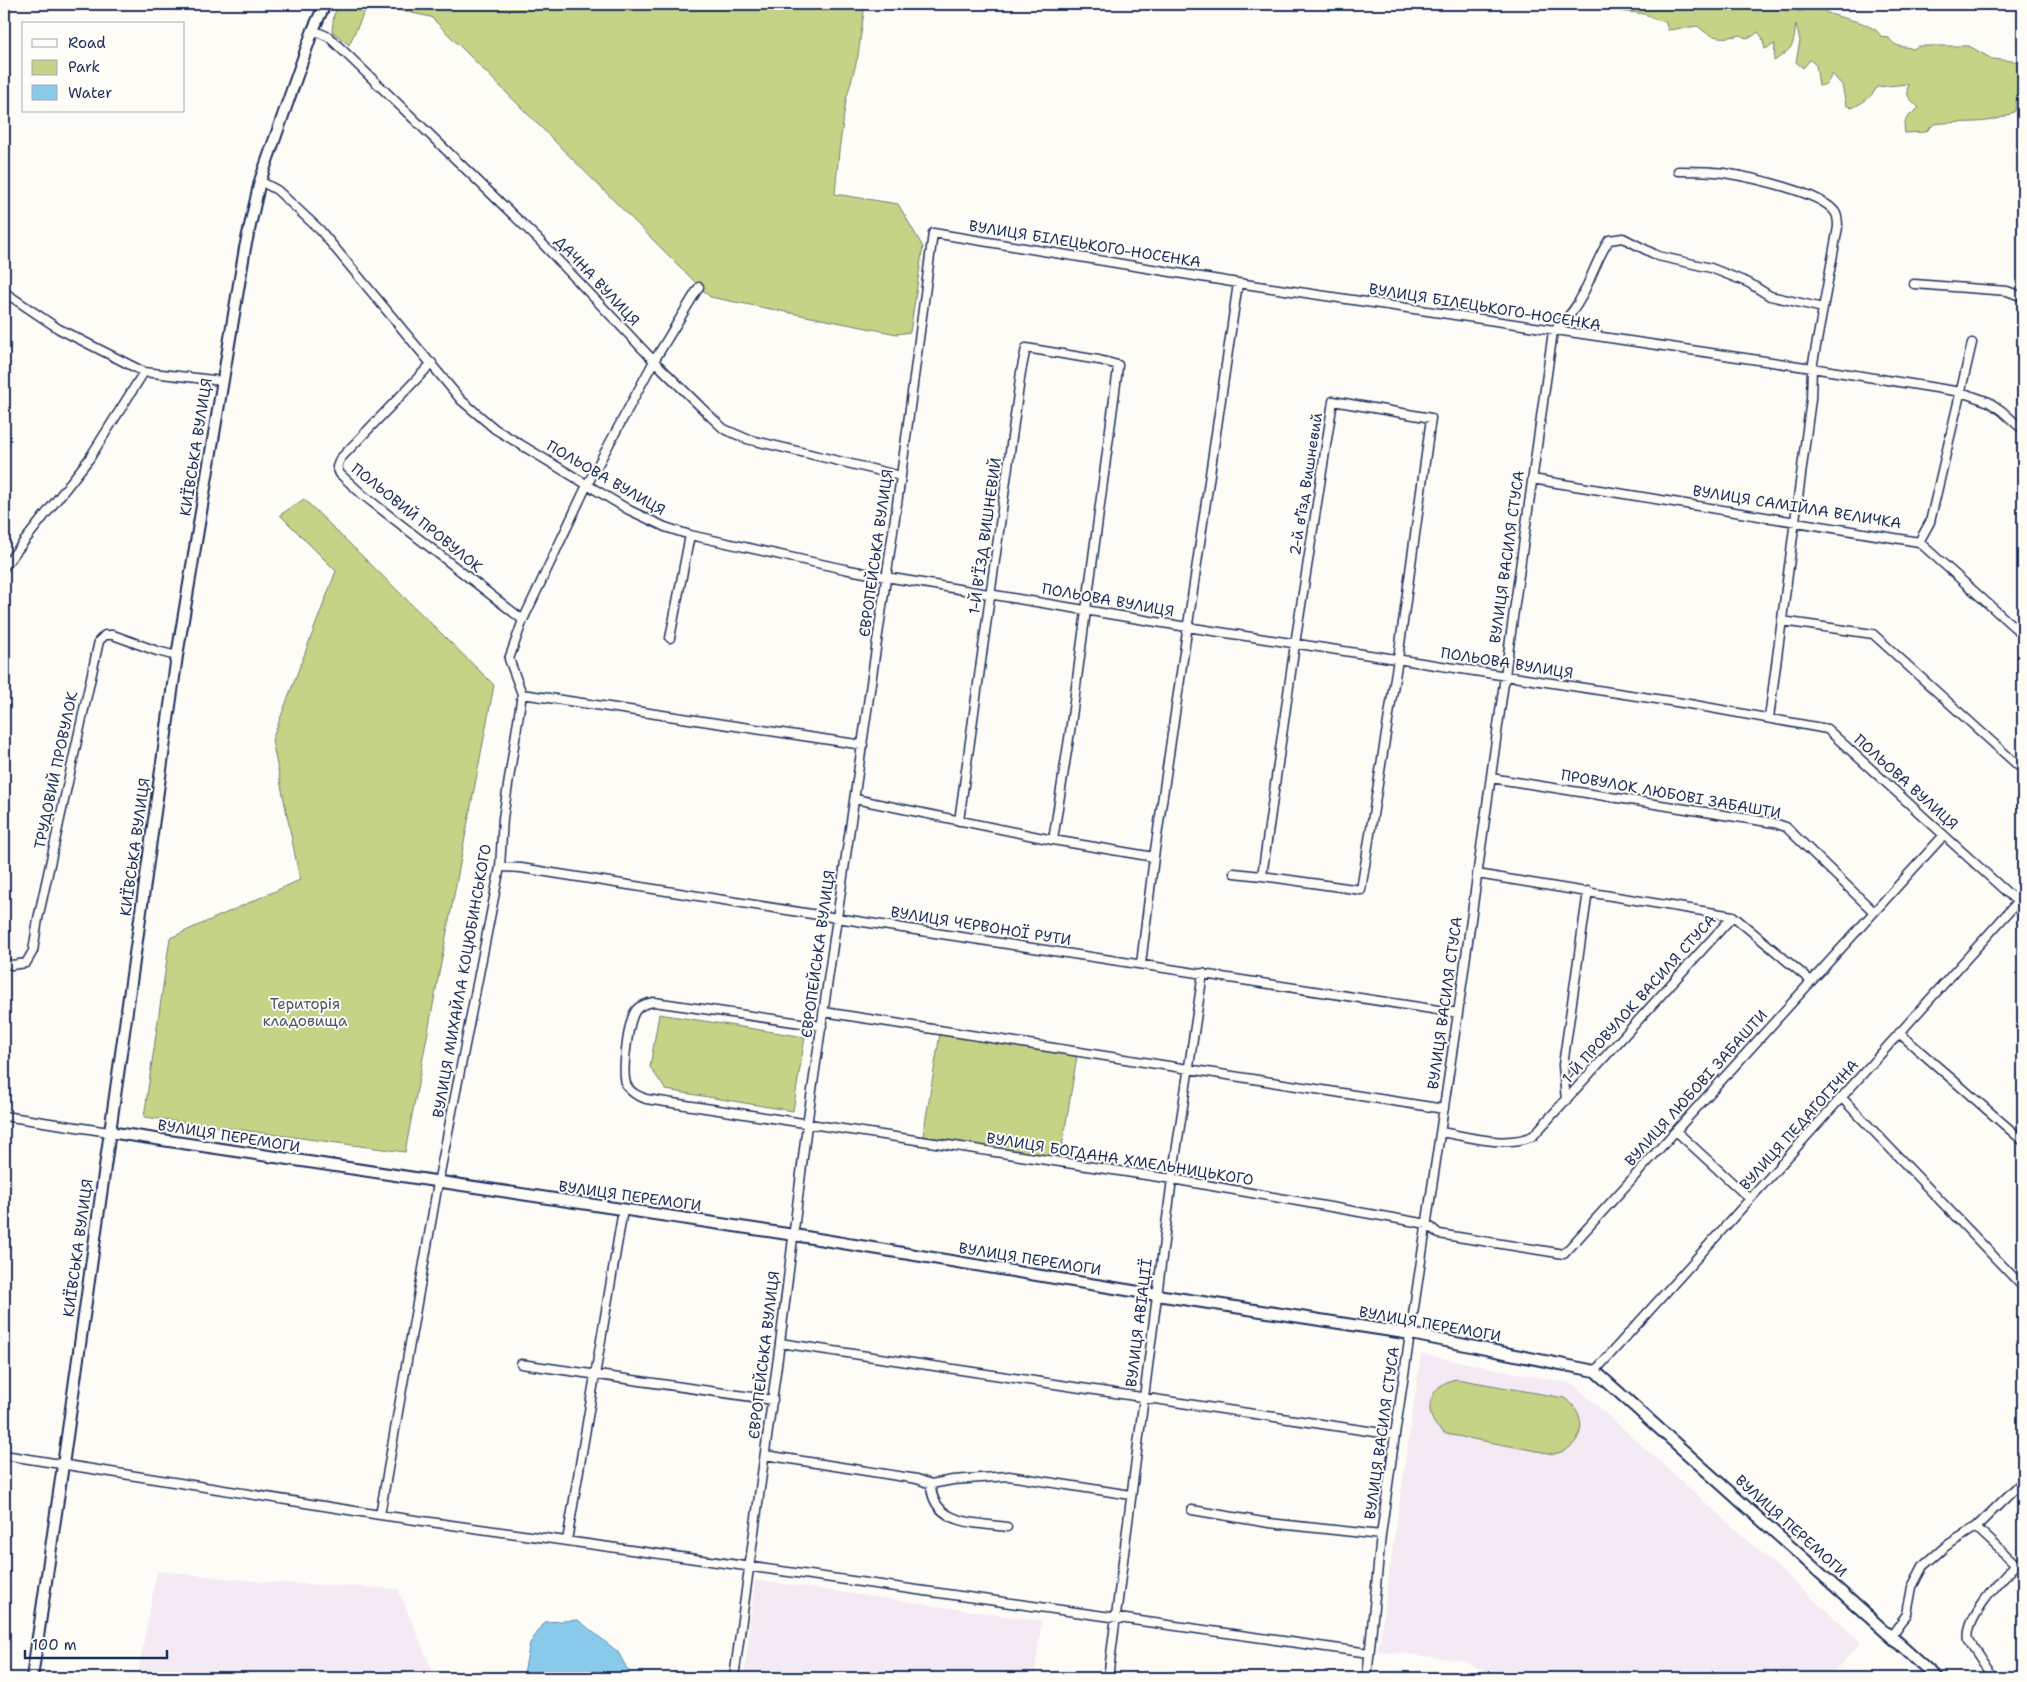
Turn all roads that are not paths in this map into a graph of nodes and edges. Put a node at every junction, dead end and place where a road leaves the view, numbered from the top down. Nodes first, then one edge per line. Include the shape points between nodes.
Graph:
1 (325, 4) edge
2 (313, 30) junction
3 (1678, 171) dead end
4 (260, 181) junction
5 (932, 233) joint
6 (1238, 283) junction
7 (1914, 284) dead end
8 (699, 287) dead end
9 (4, 292) edge
10 (2023, 297) edge
11 (1823, 308) junction
12 (1553, 331) junction
13 (1972, 343) dead end
14 (654, 361) junction
15 (432, 364) junction
16 (1812, 368) junction
17 (144, 372) junction
18 (222, 381) junction
19 (1961, 392) junction
20 (2023, 430) edge
21 (901, 476) junction
22 (1532, 479) junction
23 (586, 485) junction
24 (1794, 520) junction
25 (690, 534) junction
26 (1919, 542) junction
27 (4, 566) edge
28 (886, 577) junction
29 (991, 594) junction
30 (1085, 610) junction
31 (523, 620) junction
32 (1782, 621) junction
33 (1187, 627) junction
34 (2023, 635) edge
35 (670, 638) dead end
36 (1295, 644) junction
37 (177, 656) junction
38 (1398, 659) junction
39 (1504, 677) junction
40 (522, 694) junction
41 (1769, 718) junction
42 (863, 745) junction
43 (2023, 770) edge
44 (1491, 778) junction
45 (855, 799) junction
46 (959, 821) junction
47 (1944, 835) junction
48 (1053, 840) junction
49 (1154, 857) junction
50 (500, 867) junction
51 (1234, 872) dead end
52 (1477, 874) junction
53 (1262, 876) junction
54 (1588, 891) junction
55 (2022, 902) edge
56 (1873, 911) junction
57 (1733, 916) junction
58 (837, 918) junction
59 (4, 963) edge
60 (1141, 964) junction
61 (1203, 973) junction
62 (1810, 981) junction
63 (824, 1012) junction
64 (1458, 1013) junction
65 (822, 1026) junction
66 (1900, 1033) junction
67 (1188, 1069) junction
68 (1842, 1098) junction
69 (1566, 1101) junction
70 (1444, 1109) junction
71 (4, 1116) edge
72 (808, 1125) junction
73 (1676, 1131) junction
74 (109, 1132) junction
75 (1441, 1132) junction
76 (2023, 1141) edge
77 (1172, 1179) junction
78 (438, 1183) junction
79 (1750, 1199) junction
80 (624, 1210) junction
81 (1427, 1224) junction
82 (794, 1235) junction
83 (2023, 1287) edge
84 (1157, 1295) junction
85 (1410, 1334) junction
86 (780, 1343) junction
87 (521, 1364) dead end
88 (1595, 1371) junction
89 (594, 1375) junction
90 (1143, 1398) junction
91 (773, 1400) junction
92 (1395, 1435) junction
93 (4, 1455) edge
94 (765, 1455) junction
95 (64, 1465) junction
96 (2023, 1481) edge
97 (931, 1484) junction
98 (1131, 1495) junction
99 (1192, 1510) dead end
100 (380, 1515) junction
101 (1007, 1527) dead end
102 (1976, 1527) junction
103 (1381, 1535) junction
104 (567, 1541) junction
105 (2016, 1564) junction
106 (750, 1567) junction
107 (2023, 1571) edge
108 (1115, 1617) junction
109 (1891, 1636) junction
110 (1369, 1653) junction
111 (32, 1678) edge
112 (734, 1678) edge
113 (1108, 1678) edge
114 (1367, 1678) edge
115 (1937, 1678) edge
116 (1994, 1678) edge

1 - 2 street, КИЇВСЬКА ВУЛИЦЯ
2 - 4 street, КИЇВСЬКА ВУЛИЦЯ
2 - 14 street, ДАЧНА ВУЛИЦЯ via 329,36 538,239
3 - 11 street via 1724,173 1763,181 1792,189 1827,204 1836,212 1838,227
4 - 15 street, ПОЛЬОВА ВУЛИЦЯ via 277,190 320,230
4 - 18 street, КИЇВСЬКА ВУЛИЦЯ via 244,248
5 - 6 street, ВУЛИЦЯ БІЛЕЦЬКОГО-НОСЕНКА
5 - 21 street, ЄВРОПЕЙСЬКА ВУЛИЦЯ
6 - 12 street, ВУЛИЦЯ БІЛЕЦЬКОГО-НОСЕНКА
6 - 33 street
7 - 10 street via 2007,291
8 - 14 street, ВУЛИЦЯ МИХАЙЛА КОЦЮБИНСЬКОГО
9 - 17 street via 59,328
11 - 12 street via 1770,296 1711,268 1658,256 1623,238 1609,240 1576,310
11 - 16 street
12 - 16 street, ВУЛИЦЯ БІЛЕЦЬКОГО-НОСЕНКА
12 - 22 street, ВУЛИЦЯ ВАСИЛЯ СТУСА
13 - 19 street
14 - 21 street, ДАЧНА ВУЛИЦЯ via 724,429 734,434
14 - 23 street, ВУЛИЦЯ МИХАЙЛА КОЦЮБИНСЬКОГО
15 - 23 street, ПОЛЬОВА ВУЛИЦЯ via 461,400 495,429
15 - 31 street, ПОЛЬОВИЙ ПРОВУЛОК via 340,459 337,467 340,474 363,495
16 - 19 street, ВУЛИЦЯ БІЛЕЦЬКОГО-НОСЕНКА
16 - 24 street via 1811,398
17 - 18 street
17 - 27 street via 89,459
18 - 37 street, КИЇВСЬКА ВУЛИЦЯ
19 - 20 street, ВУЛИЦЯ БІЛЕЦЬКОГО-НОСЕНКА via 1989,402
19 - 26 street via 1930,522
21 - 28 street, ЄВРОПЕЙСЬКА ВУЛИЦЯ
22 - 24 street, ВУЛИЦЯ САМІЙЛА ВЕЛИЧКА
22 - 39 street, ВУЛИЦЯ ВАСИЛЯ СТУСА
23 - 25 street, ПОЛЬОВА ВУЛИЦЯ via 665,527
23 - 31 street, ВУЛИЦЯ МИХАЙЛА КОЦЮБИНСЬКОГО
24 - 26 street, ВУЛИЦЯ САМІЙЛА ВЕЛИЧКА
24 - 32 street
25 - 28 street, ПОЛЬОВА ВУЛИЦЯ
25 - 35 street
26 - 34 street, ВУЛИЦЯ САМІЙЛА ВЕЛИЧКА
28 - 29 street, ПОЛЬОВА ВУЛИЦЯ
28 - 42 street, ЄВРОПЕЙСЬКА ВУЛИЦЯ
29 - 30 street, ПОЛЬОВА ВУЛИЦЯ
29 - 30 street, 1-Й В'ЇЗД ВИШНЕВИЙ via 1026,348 1099,360 1118,365
29 - 46 street, 1-Й В'ЇЗД ВИШНЕВИЙ
30 - 33 street, ПОЛЬОВА ВУЛИЦЯ
30 - 48 street
31 - 40 street, ВУЛИЦЯ МИХАЙЛА КОЦЮБИНСЬКОГО via 509,659
32 - 41 street
32 - 43 street via 1873,634
33 - 36 street, ПОЛЬОВА ВУЛИЦЯ
33 - 49 street
36 - 38 street, ПОЛЬОВА ВУЛИЦЯ
36 - 38 street, 2-й вʼїзд Вишневий via 1333,401 1431,418
36 - 53 street
37 - 59 street, ТРУДОВИЙ ПРОВУЛОК via 113,635 105,635 100,641 33,950 26,963
37 - 74 street, КИЇВСЬКА ВУЛИЦЯ
38 - 39 street, ПОЛЬОВА ВУЛИЦЯ
38 - 53 street via 1361,890
39 - 41 street, ПОЛЬОВА ВУЛИЦЯ
39 - 44 street, ВУЛИЦЯ ВАСИЛЯ СТУСА
40 - 42 street
40 - 50 street, ВУЛИЦЯ МИХАЙЛА КОЦЮБИНСЬКОГО via 503,818
41 - 47 street, ПОЛЬОВА ВУЛИЦЯ via 1827,729
42 - 45 street, ЄВРОПЕЙСЬКА ВУЛИЦЯ
44 - 52 street, ВУЛИЦЯ ВАСИЛЯ СТУСА
44 - 56 street, ПРОВУЛОК ЛЮБОВІ ЗАБАШТИ via 1786,827
45 - 46 street
45 - 58 street, ЄВРОПЕЙСЬКА ВУЛИЦЯ
46 - 48 street
47 - 55 street, ПОЛЬОВА ВУЛИЦЯ
47 - 56 street, ВУЛИЦЯ ЛЮБОВІ ЗАБАШТИ
48 - 49 street
49 - 60 street
50 - 58 street, ВУЛИЦЯ ЧЕРВОНОЇ РУТИ
50 - 78 street, ВУЛИЦЯ МИХАЙЛА КОЦЮБИНСЬКОГО
51 - 53 street
52 - 54 street, 1-Й ПРОВУЛОК ВАСИЛЯ СТУСА
52 - 64 street, ВУЛИЦЯ ВАСИЛЯ СТУСА
54 - 57 street, 1-Й ПРОВУЛОК ВАСИЛЯ СТУСА
54 - 69 street, 1-Й ПРОВУЛОК ВАСИЛЯ СТУСА via 1563,1065
55 - 66 street, ВУЛИЦЯ ПЕДАГОГІЧНА
56 - 62 street, ВУЛИЦЯ ЛЮБОВІ ЗАБАШТИ
57 - 62 street, 1-Й ПРОВУЛОК ВАСИЛЯ СТУСА
57 - 69 street, 1-Й ПРОВУЛОК ВАСИЛЯ СТУСА
58 - 60 street, ВУЛИЦЯ ЧЕРВОНОЇ РУТИ
58 - 63 street, ЄВРОПЕЙСЬКА ВУЛИЦЯ
60 - 61 street, ВУЛИЦЯ ЧЕРВОНОЇ РУТИ
61 - 64 street, ВУЛИЦЯ ЧЕРВОНОЇ РУТИ
61 - 67 street, ВУЛИЦЯ АВІАЦІЇ
62 - 73 street, ВУЛИЦЯ ЛЮБОВІ ЗАБАШТИ
63 - 65 street, ЄВРОПЕЙСЬКА ВУЛИЦЯ
63 - 67 street
64 - 70 street, ВУЛИЦЯ ВАСИЛЯ СТУСА
65 - 72 street, ЄВРОПЕЙСЬКА ВУЛИЦЯ
65 - 72 street, ВУЛИЦЯ БОГДАНА ХМЕЛЬНИЦЬКОГО via 654,1002 637,1008 630,1028 624,1074 627,1086 634,1094 646,1099
66 - 68 street, ВУЛИЦЯ ПЕДАГОГІЧНА
66 - 76 street
67 - 70 street
67 - 77 street, ВУЛИЦЯ АВІАЦІЇ
68 - 79 street, ВУЛИЦЯ ПЕДАГОГІЧНА
68 - 83 street
69 - 75 street, 1-Й ПРОВУЛОК ВАСИЛЯ СТУСА via 1533,1136 1522,1141
70 - 75 street, ВУЛИЦЯ ВАСИЛЯ СТУСА
71 - 74 street, ВУЛИЦЯ ПЕРЕМОГИ
72 - 77 street, ВУЛИЦЯ БОГДАНА ХМЕЛЬНИЦЬКОГО
72 - 82 street, ЄВРОПЕЙСЬКА ВУЛИЦЯ
73 - 79 street
73 - 81 street, ВУЛИЦЯ ЛЮБОВІ ЗАБАШТИ via 1564,1254 1439,1234
74 - 78 street, ВУЛИЦЯ ПЕРЕМОГИ
74 - 95 street, КИЇВСЬКА ВУЛИЦЯ
75 - 81 street, ВУЛИЦЯ ВАСИЛЯ СТУСА
77 - 81 street, ВУЛИЦЯ БОГДАНА ХМЕЛЬНИЦЬКОГО
77 - 84 street, ВУЛИЦЯ АВІАЦІЇ
78 - 80 street, ВУЛИЦЯ ПЕРЕМОГИ
78 - 100 street, ВУЛИЦЯ МИХАЙЛА КОЦЮБИНСЬКОГО
79 - 88 street, ВУЛИЦЯ ПЕДАГОГІЧНА
80 - 82 street, ВУЛИЦЯ ПЕРЕМОГИ
80 - 89 street
81 - 85 street, ВУЛИЦЯ ВАСИЛЯ СТУСА
82 - 84 street, ВУЛИЦЯ ПЕРЕМОГИ
82 - 86 street, ЄВРОПЕЙСЬКА ВУЛИЦЯ
84 - 85 street, ВУЛИЦЯ ПЕРЕМОГИ
84 - 90 street, ВУЛИЦЯ АВІАЦІЇ
85 - 88 street, ВУЛИЦЯ ПЕРЕМОГИ
85 - 92 street, ВУЛИЦЯ ВАСИЛЯ СТУСА
86 - 90 street
86 - 91 street, ЄВРОПЕЙСЬКА ВУЛИЦЯ
87 - 89 street
88 - 109 street, ВУЛИЦЯ ПЕРЕМОГИ
89 - 91 street
89 - 104 street
90 - 92 street
90 - 98 street, ВУЛИЦЯ АВІАЦІЇ
91 - 94 street, ЄВРОПЕЙСЬКА ВУЛИЦЯ
92 - 103 street, ВУЛИЦЯ ВАСИЛЯ СТУСА
93 - 95 street
94 - 97 street
94 - 106 street, ЄВРОПЕЙСЬКА ВУЛИЦЯ
95 - 100 street
95 - 111 street, КИЇВСЬКА ВУЛИЦЯ
96 - 102 street
97 - 98 street via 1009,1476
97 - 101 street via 934,1502 950,1516
98 - 108 street, ВУЛИЦЯ АВІАЦІЇ
99 - 103 street via 1269,1523
100 - 104 street
102 - 105 street
102 - 109 street via 1923,1566 1912,1587 1908,1614
103 - 110 street, ВУЛИЦЯ ВАСИЛЯ СТУСА
104 - 106 street
105 - 107 street
105 - 116 street via 1971,1620 1967,1634
106 - 108 street
106 - 112 street, ЄВРОПЕЙСЬКА ВУЛИЦЯ
108 - 110 street
108 - 113 street, ВУЛИЦЯ АВІАЦІЇ
109 - 115 street, ВУЛИЦЯ ПЕРЕМОГИ
110 - 114 street, ВУЛИЦЯ ВАСИЛЯ СТУСА

